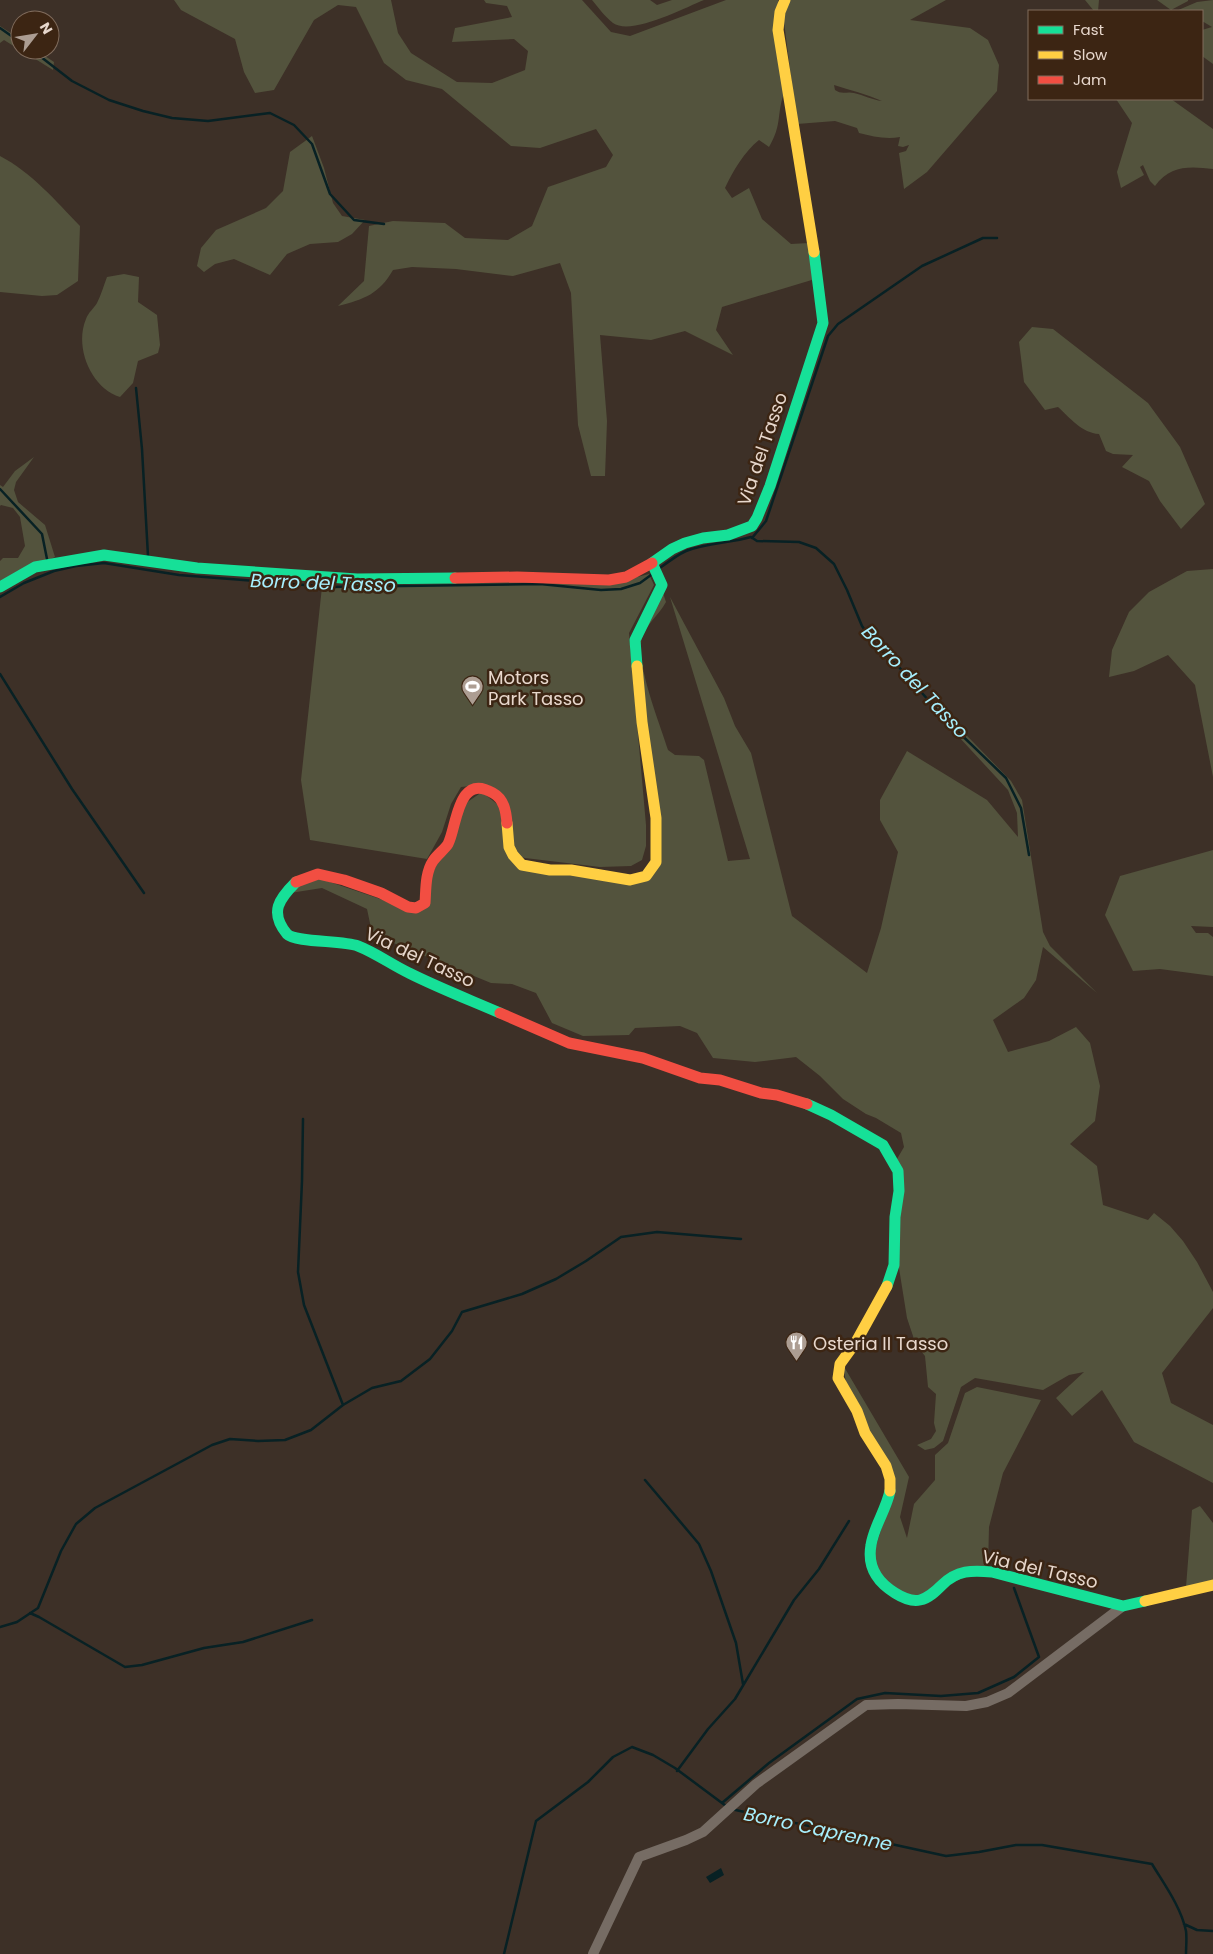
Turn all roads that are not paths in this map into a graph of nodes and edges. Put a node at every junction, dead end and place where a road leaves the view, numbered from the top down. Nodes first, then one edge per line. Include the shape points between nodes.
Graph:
1 (785, 0) edge
2 (652, 564) junction
3 (0, 588) edge
4 (1213, 1585) edge
5 (1123, 1606) junction
6 (593, 1954) edge

1 - 2 street, Via del Tasso via 778,30 823,322 770,486 752,526 728,535 686,543
2 - 3 street via 626,577 610,580 517,577 358,579 197,568 104,555 35,567
2 - 5 street, Via del Tasso via 662,585 635,640 642,722 656,818 656,862 646,876 630,880 522,865 509,847 506,808 494,793 473,790 459,804 448,844 432,862 425,903 416,908 408,907 372,890 318,874 297,881 283,894 277,913 280,924 289,936 358,946 408,973 569,1043 643,1058 700,1078 720,1080 806,1103 883,1145 898,1171 894,1265 888,1283 856,1342 840,1364 838,1378 857,1410 863,1430 885,1463 890,1479 890,1492 869,1547 875,1575 884,1587 913,1601 937,1592 950,1577 973,1570
4 - 5 street, Via del Tasso
5 - 6 street via 1008,1693 987,1702 966,1706 866,1705 756,1784 703,1832 639,1857

